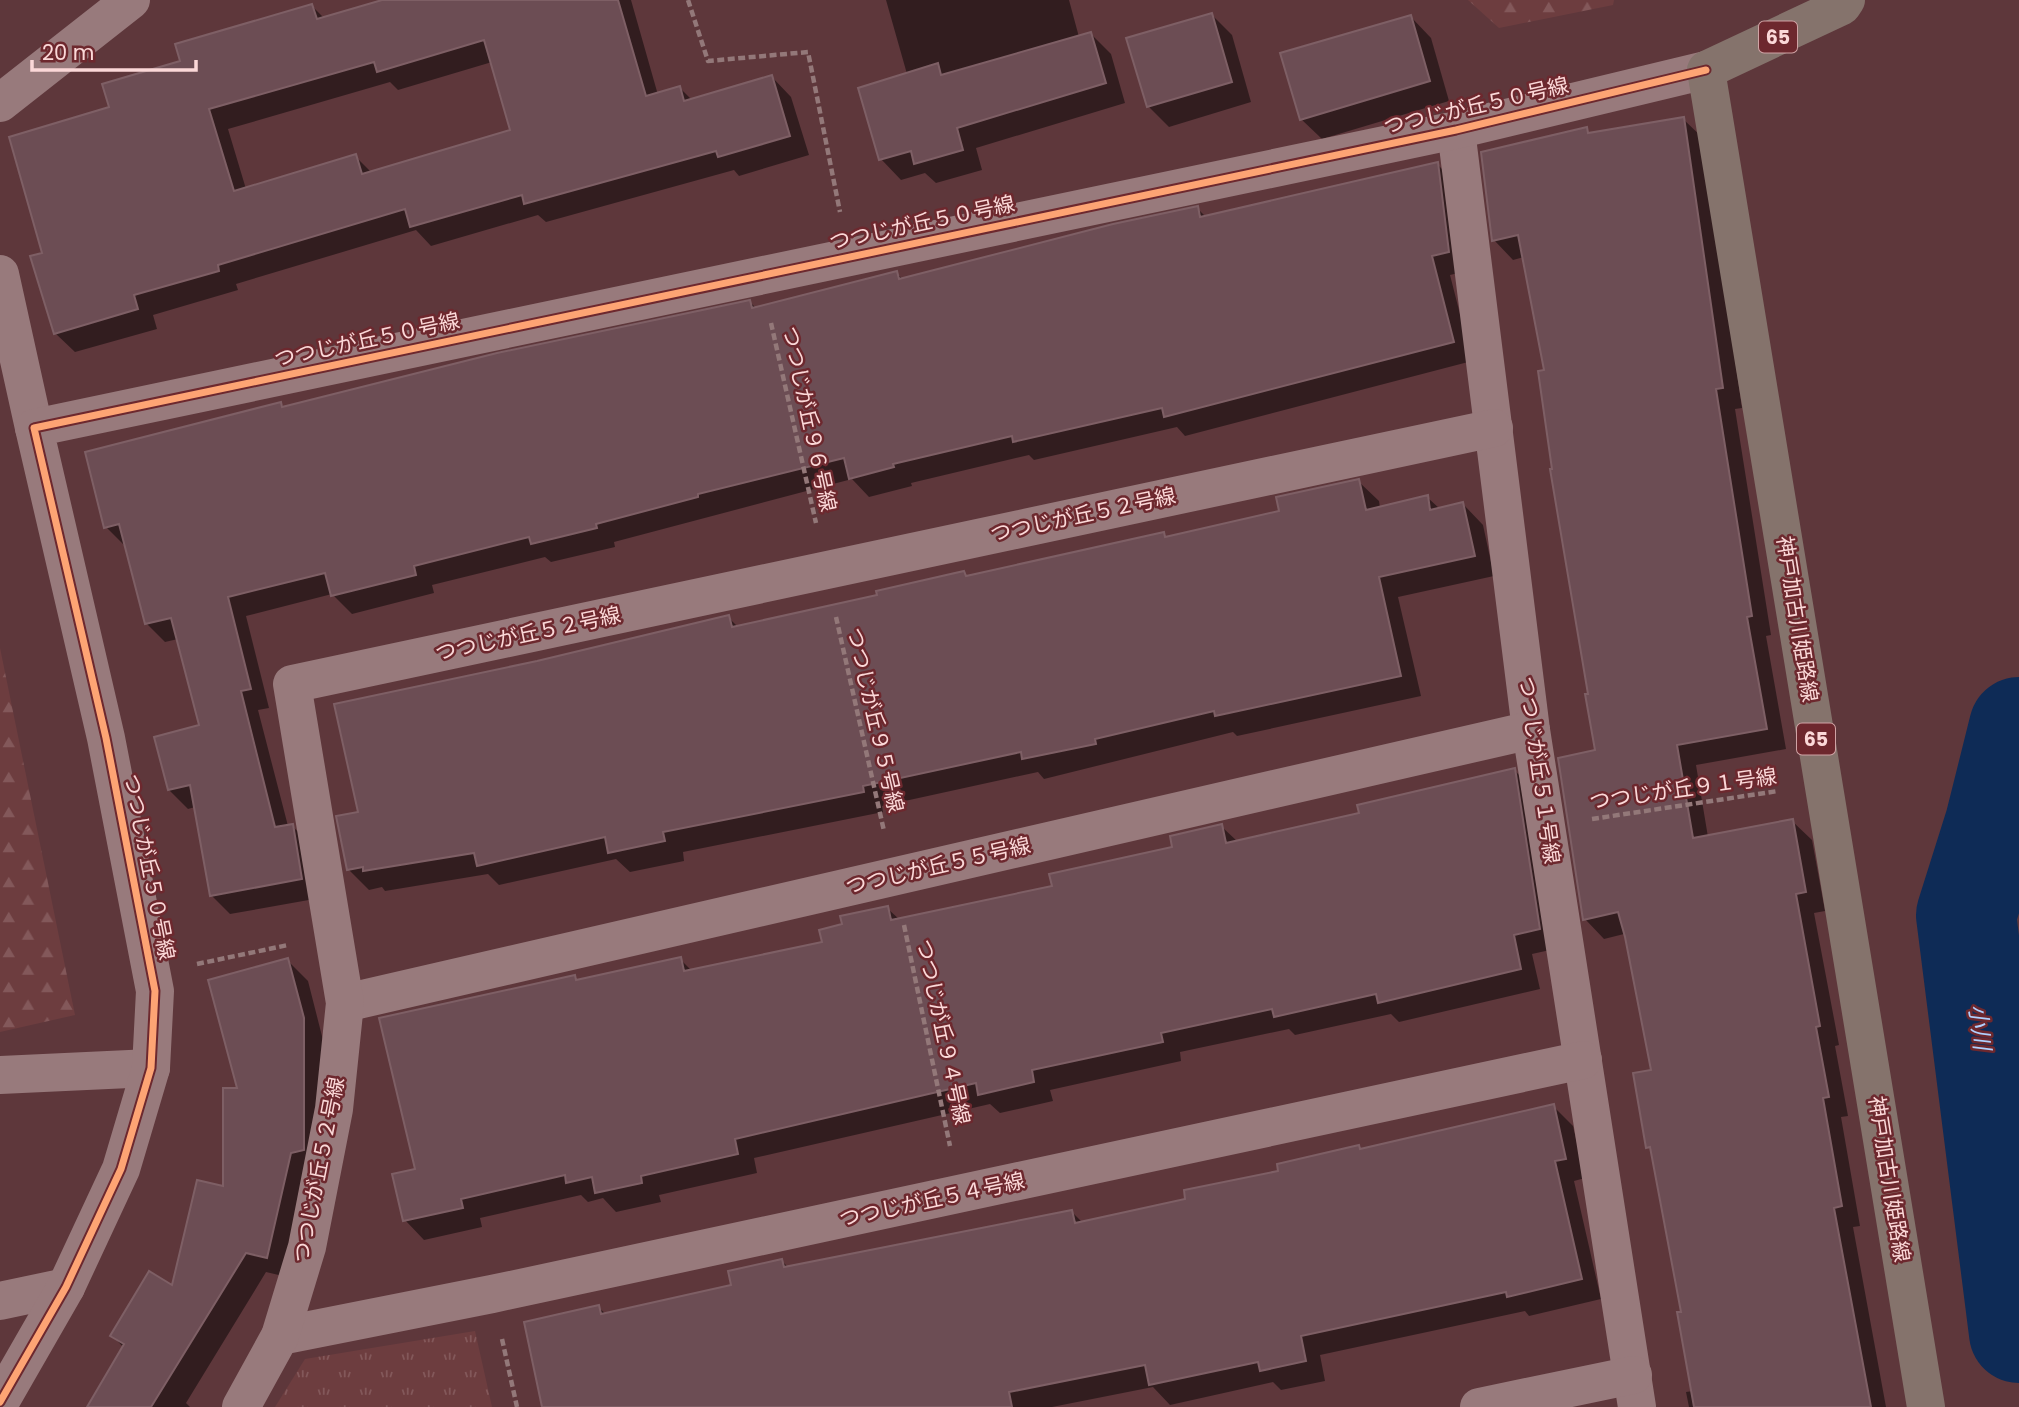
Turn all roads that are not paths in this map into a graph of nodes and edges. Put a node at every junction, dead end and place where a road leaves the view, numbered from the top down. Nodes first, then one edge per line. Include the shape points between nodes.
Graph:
1 (131, 0) edge
2 (1846, 0) edge
3 (1706, 70) junction
4 (0, 103) edge
5 (1456, 130) junction
6 (0, 274) edge
7 (34, 428) junction
8 (1494, 428) junction
9 (1531, 730) junction
10 (345, 1003) junction
11 (1583, 1060) junction
12 (151, 1068) junction
13 (0, 1075) edge
14 (66, 1287) junction
15 (0, 1301) edge
16 (281, 1336) junction
17 (1635, 1391) edge
18 (0, 1402) edge
19 (241, 1407) edge
20 (1479, 1407) edge
21 (1926, 1407) edge

1 - 4 street
2 - 3 main road, 65 via 1842,6
3 - 5 street, つつじが丘５０号線
3 - 21 main road, 神戸加古川姫路線 / 65
5 - 7 street, つつじが丘５０号線
5 - 8 street, つつじが丘５１号線
6 - 7 street
7 - 12 street, つつじが丘５０号線 via 106,738 155,991
8 - 9 street, つつじが丘５１号線
8 - 10 street, つつじが丘５２号線 via 292,684
9 - 10 street, つつじが丘５５号線
9 - 11 street, つつじが丘５１号線
10 - 16 street, つつじが丘５２号線 via 334,1109 307,1247
11 - 16 street, つつじが丘５４号線
11 - 17 street, つつじが丘５１号線
12 - 13 street
12 - 14 street, つつじが丘５０号線 via 121,1169
14 - 15 street
14 - 18 street, つつじが丘５０号線
16 - 19 street, つつじが丘５２号線
17 - 20 street

